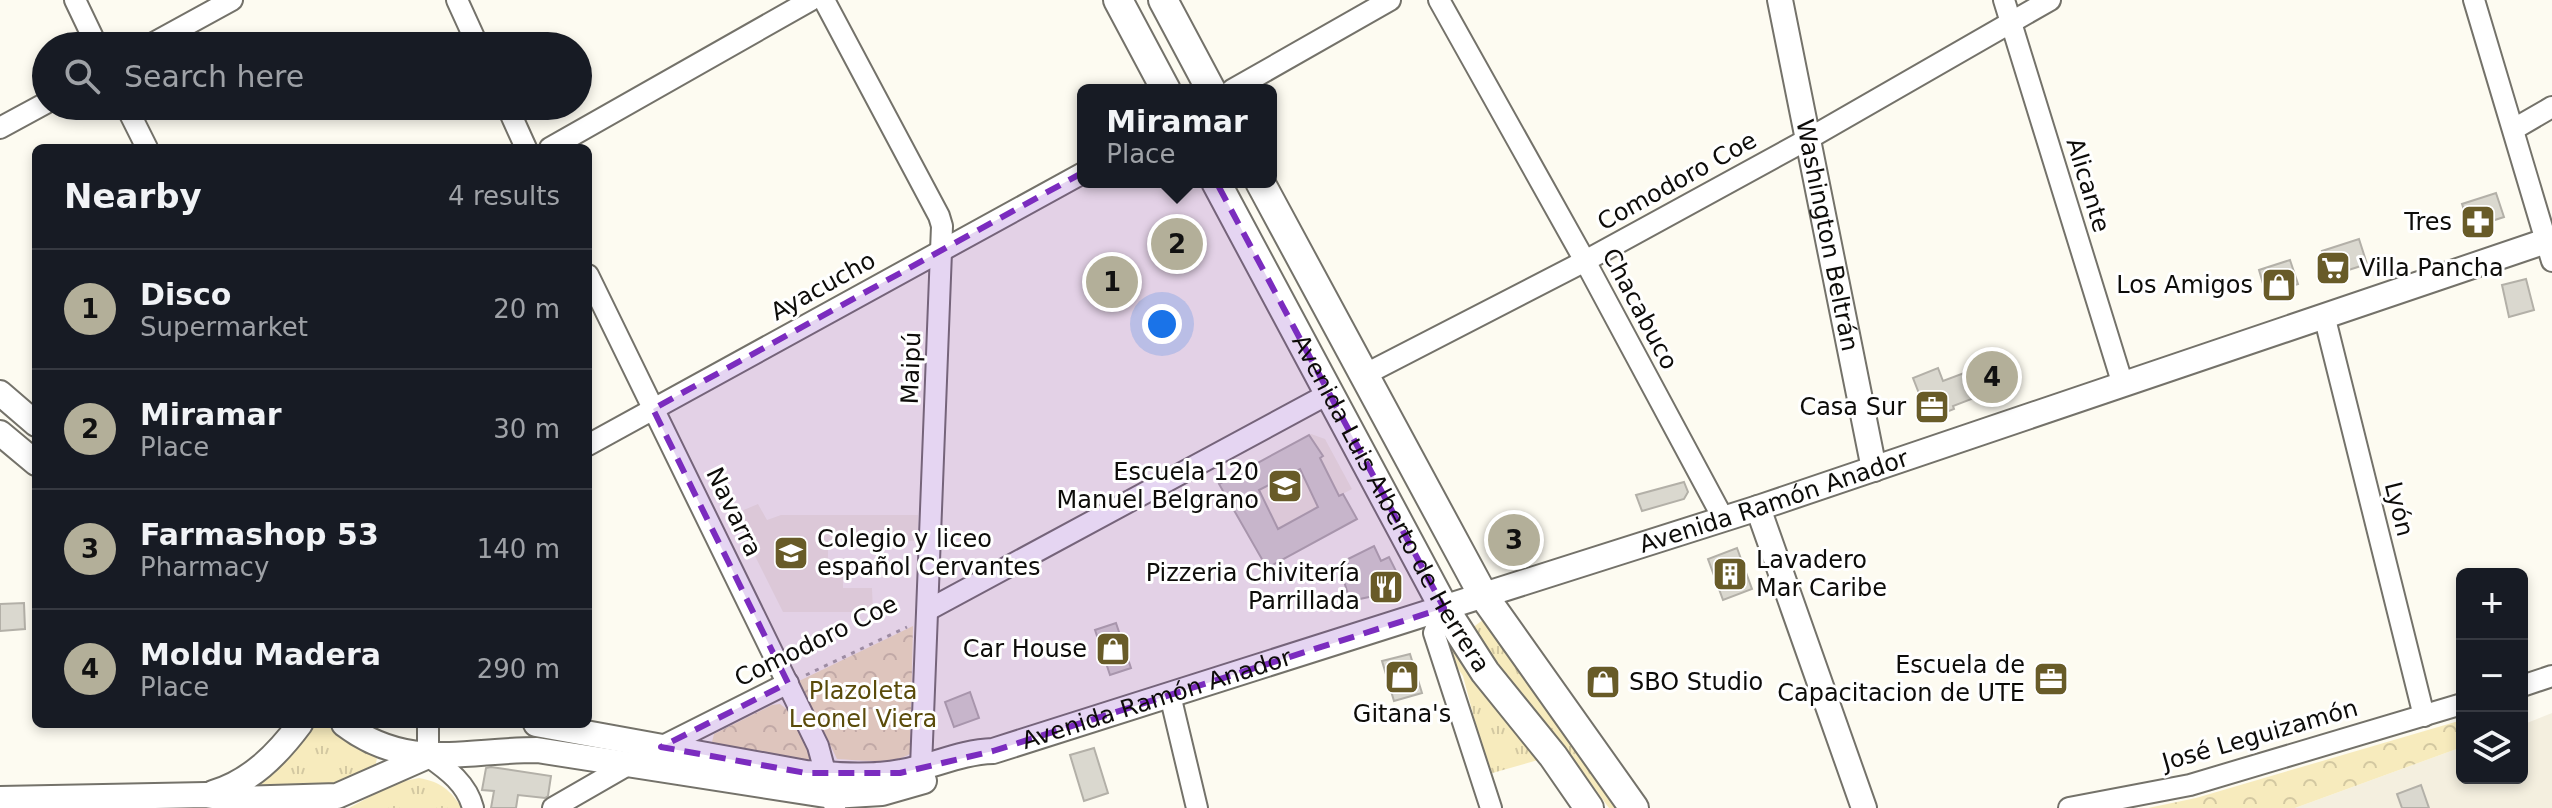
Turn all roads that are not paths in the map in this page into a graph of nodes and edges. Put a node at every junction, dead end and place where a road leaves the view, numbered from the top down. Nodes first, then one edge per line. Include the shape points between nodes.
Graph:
1 (75, 0) edge
2 (232, 0) edge
3 (457, 0) edge
4 (811, 0) edge
5 (824, 0) edge
6 (1118, 0) edge
7 (1163, 0) edge
8 (1390, 0) edge
9 (1439, 0) edge
10 (1780, 0) edge
11 (2004, 0) edge
12 (2050, 0) edge
13 (2474, 0) edge
14 (2010, 22) junction
15 (90, 32) edge
16 (174, 32) edge
17 (472, 32) edge
18 (1163, 84) edge
19 (1208, 84) edge
20 (1243, 84) edge
21 (2552, 107) edge
22 (32, 111) edge
23 (133, 120) edge
24 (513, 120) edge
25 (0, 128) edge
26 (2514, 129) junction
27 (1808, 139) junction
28 (145, 144) edge
29 (524, 144) edge
30 (557, 144) edge
31 (1077, 176) edge
32 (1219, 188) edge
33 (1263, 188) edge
34 (2550, 247) edge
35 (941, 251) junction
36 (1585, 261) junction
37 (592, 283) edge
38 (2324, 315) junction
39 (1364, 375) junction
40 (2123, 385) junction
41 (0, 393) edge
42 (1330, 393) junction
43 (653, 409) junction
44 (32, 421) edge
45 (32, 433) edge
46 (5, 443) edge
47 (592, 443) edge
48 (32, 460) edge
49 (1874, 469) junction
50 (1758, 508) junction
51 (1723, 518) junction
52 (1483, 595) junction
53 (1444, 608) junction
54 (928, 610) junction
55 (2552, 676) edge
56 (788, 683) junction
57 (2528, 684) edge
58 (1170, 695) junction
59 (2456, 706) edge
60 (2424, 716) junction
61 (297, 728) edge
62 (349, 728) edge
63 (428, 728) edge
64 (558, 728) edge
65 (661, 747) junction
66 (993, 751) junction
67 (428, 756) junction
68 (631, 763) junction
69 (921, 767) junction
70 (831, 793) edge
71 (206, 795) junction
72 (0, 799) edge
73 (329, 802) edge
74 (473, 808) edge
75 (553, 808) edge
76 (1197, 808) edge
77 (1491, 808) edge
78 (1589, 808) edge
79 (1634, 808) edge
80 (1864, 808) edge
81 (2069, 808) edge

1 - 15 street
2 - 16 street
3 - 17 street
4 - 30 street
5 - 35 street, Maipú via 939,216
6 - 18 main road
7 - 19 main road
8 - 20 street
9 - 36 street, Chacabuco
10 - 27 street, Washington Beltrán
11 - 14 street, Alicante
12 - 14 street, Comodoro Coe
13 - 26 street
14 - 27 street, Comodoro Coe
14 - 40 street, Alicante
21 - 26 street
22 - 25 street
23 - 28 street
24 - 29 street
26 - 34 street
27 - 36 street, Comodoro Coe
27 - 49 street, Washington Beltrán
31 - 35 street, Ayacucho
32 - 42 main road, Avenida Luis Alberto de Herrera
33 - 39 main road, Avenida Luis Alberto de Herrera
34 - 38 street, Avenida Ramón Anador
35 - 43 street, Ayacucho
35 - 54 street, Maipú
36 - 39 street, Comodoro Coe
36 - 51 street, Chacabuco
37 - 43 street, Navarra
38 - 40 street, Avenida Ramón Anador
38 - 60 street, Lyón
39 - 52 main road, Avenida Luis Alberto de Herrera
40 - 49 street, Avenida Ramón Anador
41 - 44 street
42 - 53 main road, Avenida Luis Alberto de Herrera
42 - 54 street, Comodoro Coe
43 - 47 street, Ayacucho
43 - 56 street, Navarra
45 - 46 street
46 - 48 street
49 - 50 street, Avenida Ramón Anador
50 - 51 street, Avenida Ramón Anador
50 - 80 street
51 - 52 street, Avenida Ramón Anador
52 - 53 street, Avenida Ramón Anador
52 - 79 main road, Avenida Luis Alberto de Herrera
53 - 58 street, Avenida Ramón Anador
53 - 77 street via 1434,633
53 - 78 main road, Avenida Luis Alberto de Herrera via 1485,672
54 - 69 street, Maipú
55 - 57 street
56 - 65 street, Comodoro Coe
56 - 70 street, Navarra via 818,746
58 - 66 street, Avenida Ramón Anador
58 - 76 street
59 - 60 street, José Leguizamón
60 - 81 street, José Leguizamón via 2190,785
61 - 71 street via 258,769 233,787
62 - 67 street, Avenida Ramón Anador via 377,743
63 - 67 street
64 - 65 street, Avenida Ramón Anador
65 - 70 street, Avenida Ramón Anador
66 - 69 street, Avenida Ramón Anador
66 - 70 street, Avenida Ramón Anador via 980,763 901,788 862,795
67 - 68 street, Avenida Ramón Anador via 537,750
67 - 73 street
67 - 74 street via 461,783
68 - 70 street, Avenida Ramón Anador
68 - 75 street
69 - 70 street, Avenida Ramón Anador
71 - 72 street
71 - 73 street

